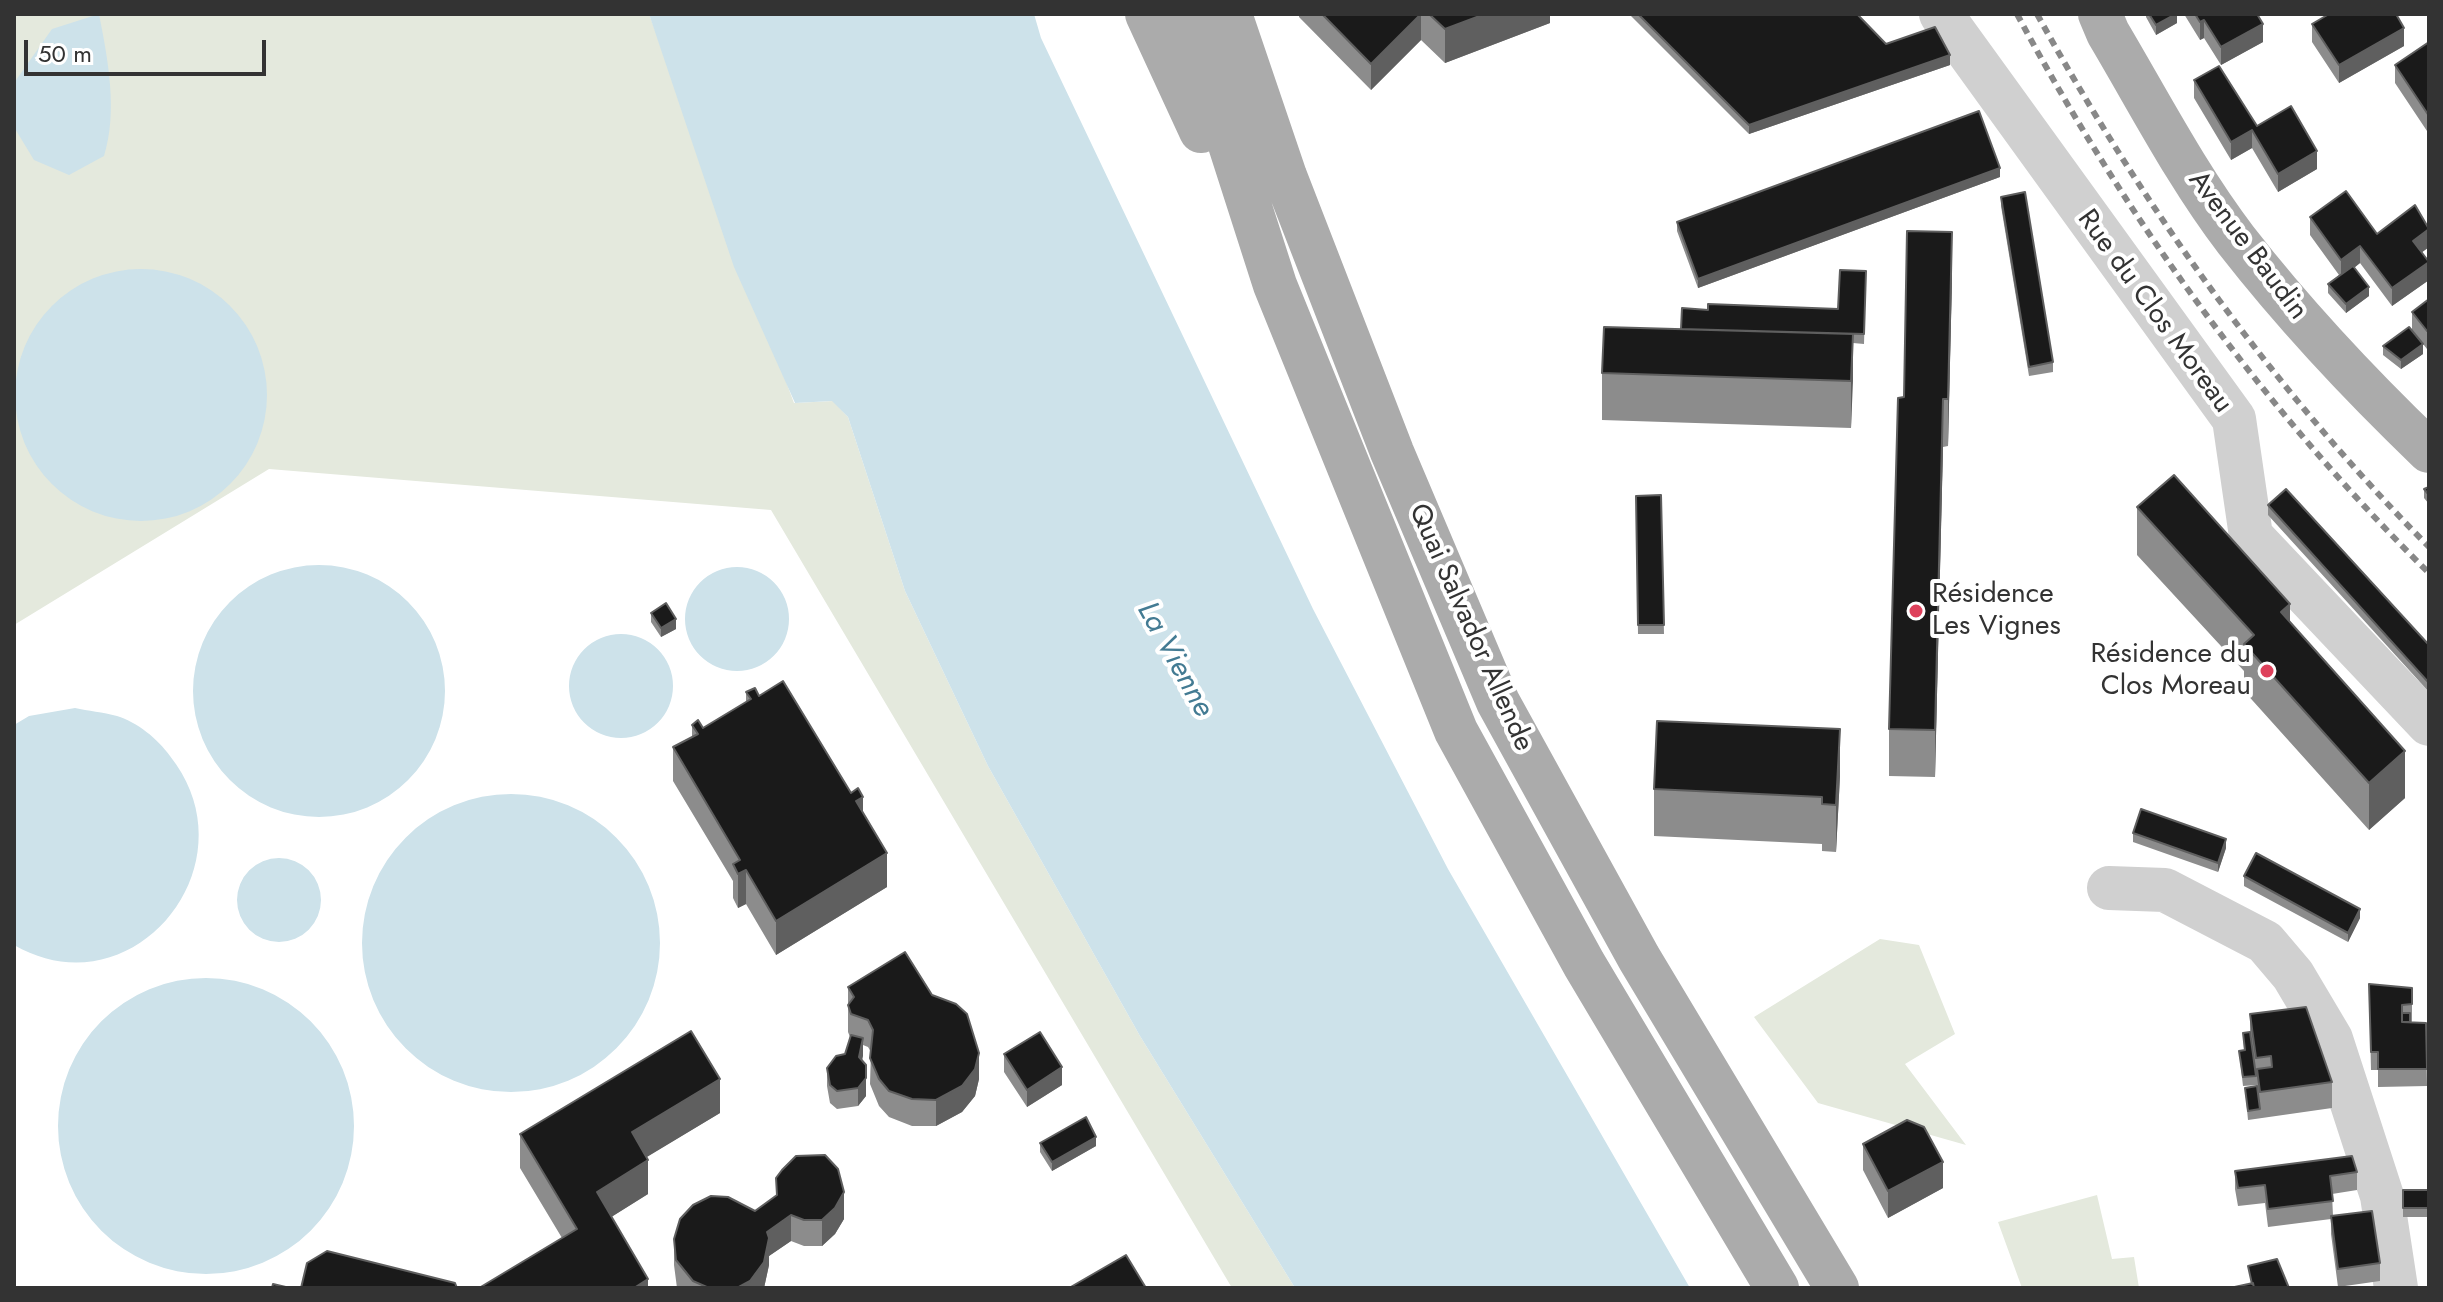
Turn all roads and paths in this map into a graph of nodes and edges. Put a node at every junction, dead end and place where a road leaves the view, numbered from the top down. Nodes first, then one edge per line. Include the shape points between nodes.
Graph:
1 (1147, 14) edge
2 (1188, 14) edge
3 (1230, 14) edge
4 (1941, 14) edge
5 (2100, 14) edge
6 (1275, 285) junction
7 (2429, 451) edge
8 (2429, 724) edge
9 (2109, 888) dead end
10 (1777, 1288) edge
11 (1837, 1288) edge
12 (2396, 1288) edge

1 - 6 main road
2 - 6 main road, Quai Salvador Allende
3 - 11 main road, Quai Salvador Allende via 1285,176 1392,452 1498,702 1639,958
4 - 8 street, Rue du Clos Moreau via 2234,419 2251,536
5 - 7 main road, Avenue Baudin via 2183,161 2234,238 2338,363
6 - 10 main road, Quai Salvador Allende via 1456,731 1584,964
9 - 12 street via 2165,890 2265,942 2293,975 2331,1039 2382,1196

